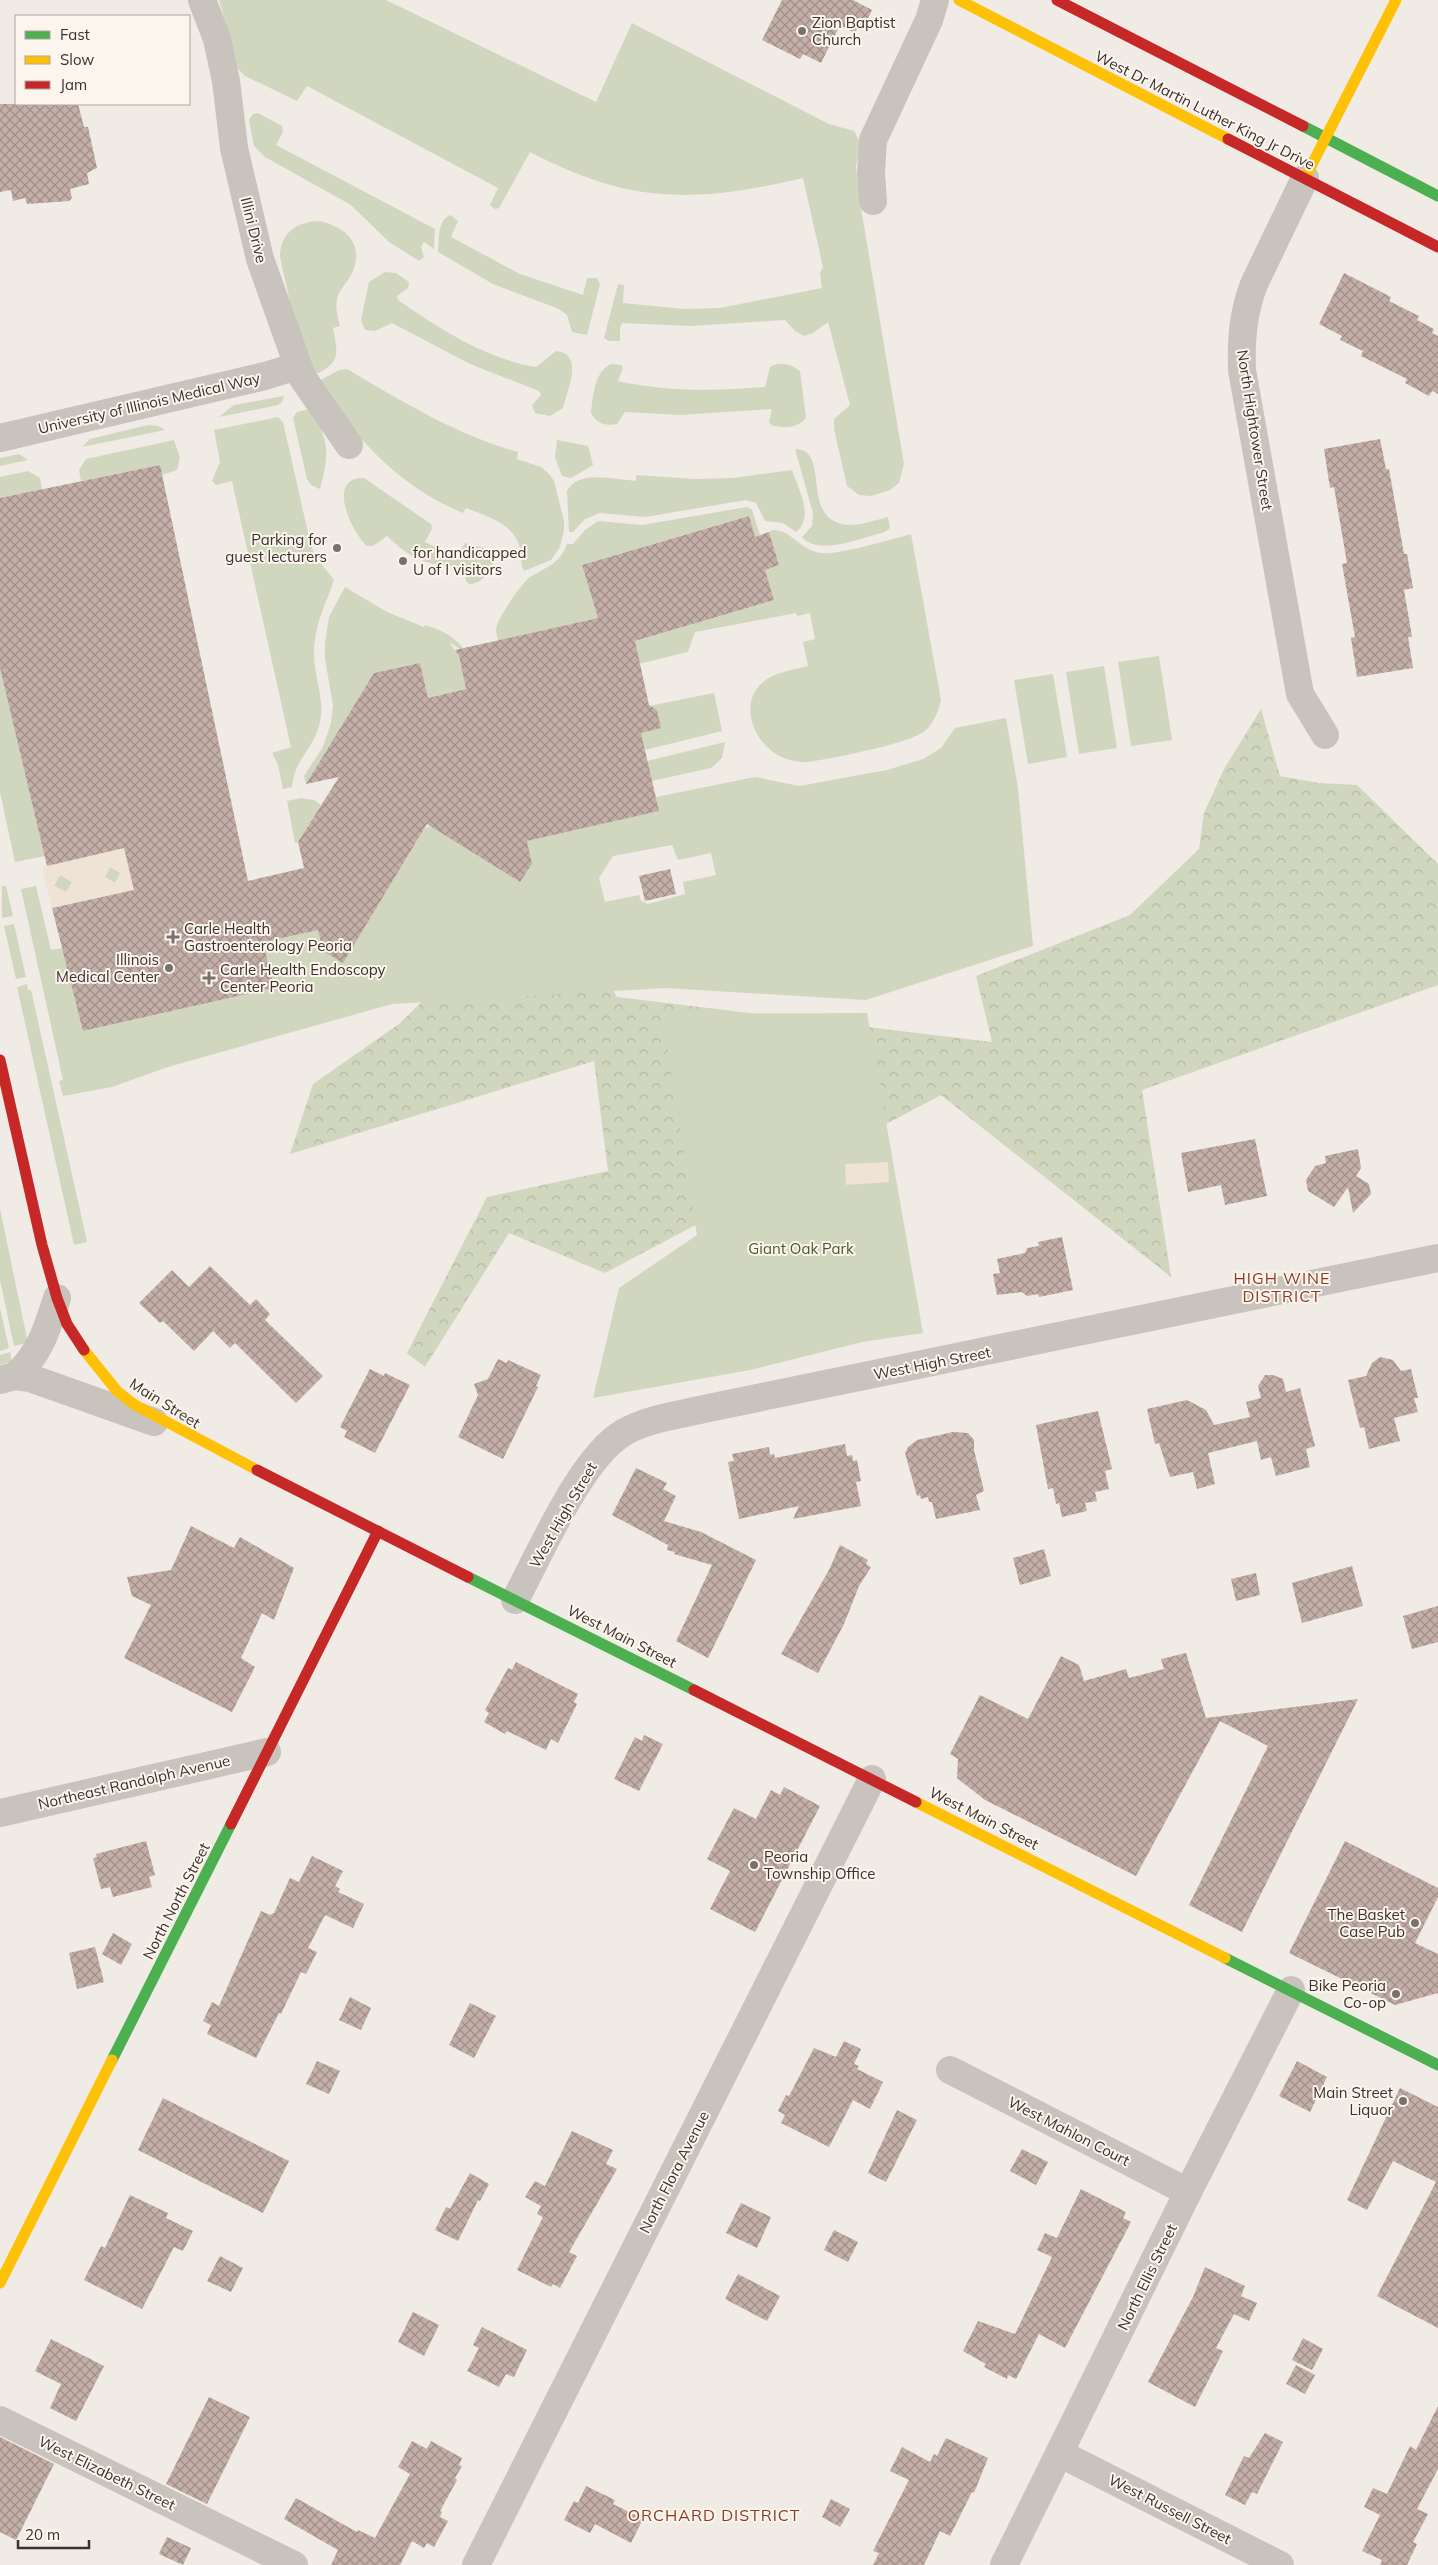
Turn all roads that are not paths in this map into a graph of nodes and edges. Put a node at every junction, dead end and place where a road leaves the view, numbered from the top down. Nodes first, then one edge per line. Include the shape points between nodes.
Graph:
1 (202, 0) edge
2 (935, 0) edge
3 (959, 0) edge
4 (1057, 0) edge
5 (1396, 0) edge
6 (1325, 137) junction
7 (1305, 178) junction
8 (1438, 196) edge
9 (873, 201) dead end
10 (1438, 246) edge
11 (297, 366) junction
12 (0, 438) edge
13 (349, 445) dead end
14 (1325, 735) dead end
15 (0, 1060) edge
16 (1438, 1258) edge
17 (57, 1298) junction
18 (8, 1378) edge
19 (179, 1430) junction
20 (378, 1531) junction
21 (515, 1600) junction
22 (267, 1752) junction
23 (872, 1779) junction
24 (0, 1813) edge
25 (1291, 1990) junction
26 (1438, 2065) edge
27 (950, 2070) dead end
28 (1188, 2192) junction
29 (0, 2283) edge
30 (0, 2420) edge
31 (1060, 2454) junction
32 (294, 2565) edge
33 (476, 2565) edge
34 (1004, 2565) edge
35 (1280, 2565) edge

1 - 11 street, Illini Drive via 217,39 234,148 260,259
2 - 9 street via 929,20 873,140
3 - 7 main road, West Dr Martin Luther King Jr Drive
4 - 6 main road
5 - 6 main road, North Hightower Street
6 - 7 main road, North Hightower Street
6 - 8 main road
7 - 10 main road, West Dr Martin Luther King Jr Drive
7 - 14 street, North Hightower Street via 1248,301 1241,340 1242,370 1300,694
11 - 12 street, University of Illinois Medical Way
11 - 13 street, Illini Drive via 315,398
15 - 17 main road, Main Street
16 - 21 street, West High Street via 704,1409 638,1426 611,1442 583,1474
17 - 18 street via 43,1341 32,1360
17 - 19 main road, Main Street via 78,1342 104,1377 135,1405
18 - 19 street via 30,1378
19 - 20 main road, Main Street
20 - 21 main road, Main Street
20 - 22 main road, North North Street
21 - 23 main road, West Main Street
22 - 24 street, Northeast Randolph Avenue
22 - 29 main road, North North Street
23 - 25 main road, West Main Street
23 - 33 street, North Flora Avenue
25 - 26 main road, West Main Street
25 - 28 street, North Ellis Street
27 - 28 street, West Mahlon Court
28 - 31 street, North Ellis Street
30 - 32 street, West Elizabeth Street
31 - 34 street, North Ellis Street
31 - 35 street, West Russell Street

